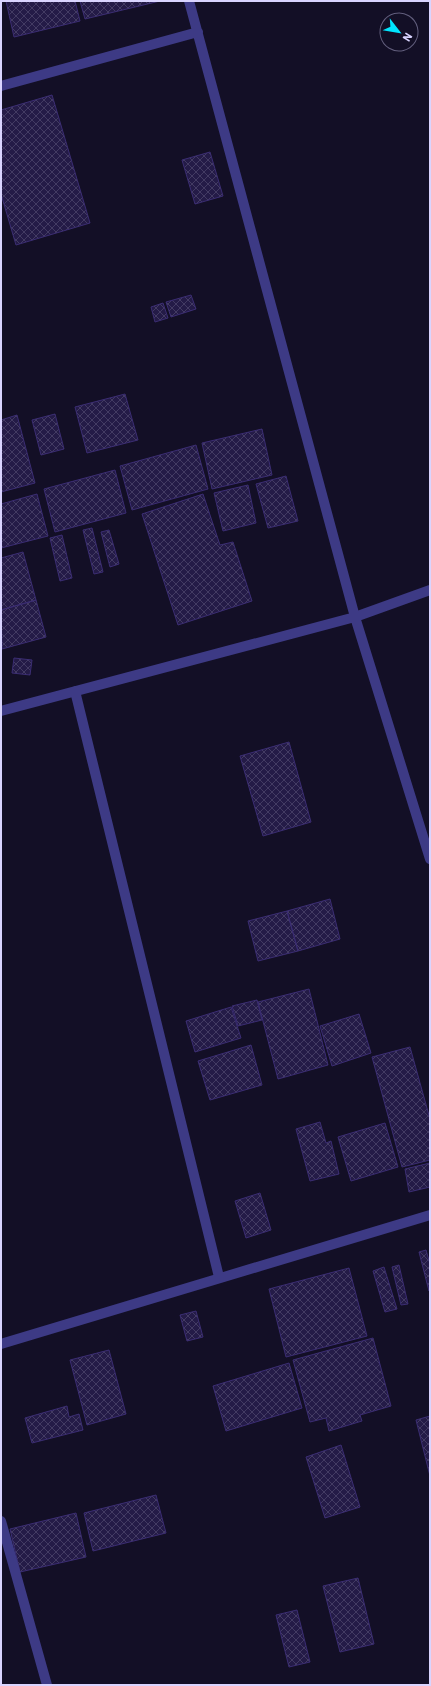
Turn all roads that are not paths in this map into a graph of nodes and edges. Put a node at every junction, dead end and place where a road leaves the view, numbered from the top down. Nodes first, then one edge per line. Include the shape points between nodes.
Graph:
1 (189, 1) edge
2 (198, 32) junction
3 (1, 86) edge
4 (430, 590) edge
5 (355, 617) junction
6 (75, 692) junction
7 (1, 711) edge
8 (430, 859) edge
9 (430, 1215) edge
10 (219, 1277) junction
11 (1, 1344) edge
12 (1, 1521) edge
13 (47, 1685) edge

1 - 2 street
2 - 3 street
2 - 5 street
4 - 5 street
5 - 6 street
5 - 8 street
6 - 7 street
6 - 10 street
9 - 10 street
10 - 11 street
12 - 13 street

